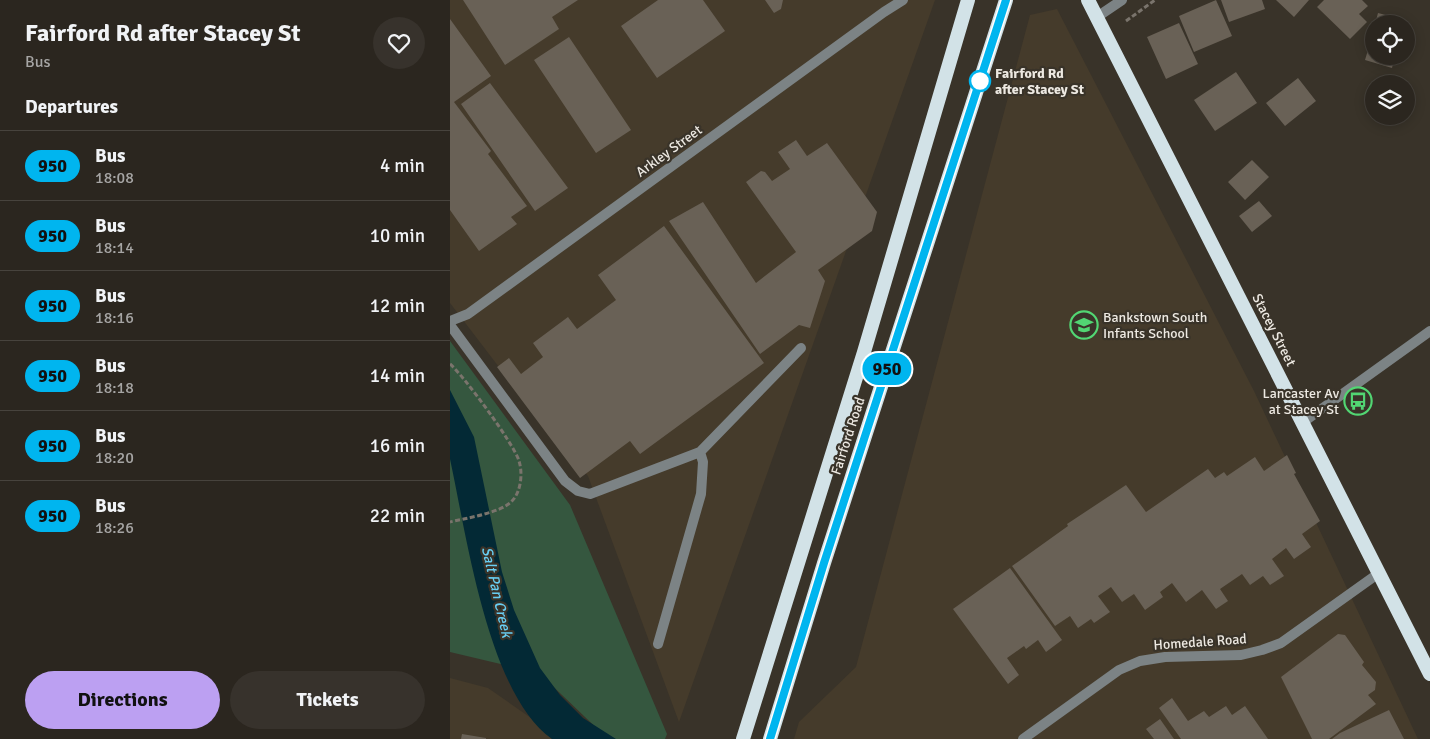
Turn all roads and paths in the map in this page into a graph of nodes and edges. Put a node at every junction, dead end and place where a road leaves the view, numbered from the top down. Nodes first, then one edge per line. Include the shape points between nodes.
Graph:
1 (903, 0) edge
2 (968, 0) edge
3 (1088, 0) edge
4 (1122, 0) edge
5 (1154, 0) edge
6 (1006, 1) edge
7 (1097, 18) junction
8 (1126, 21) dead end
9 (450, 321) edge
10 (450, 325) edge
11 (1430, 331) edge
12 (801, 348) dead end
13 (450, 364) edge
14 (1302, 423) junction
15 (700, 452) junction
16 (450, 522) edge
17 (1379, 573) junction
18 (658, 644) dead end
19 (1430, 674) edge
20 (754, 702) junction
21 (732, 739) edge
22 (743, 739) edge
23 (770, 739) edge
24 (1023, 739) edge

1 - 9 street, Arkley Street via 468,314
2 - 20 highway, Fairford Road via 864,352
3 - 7 highway, Stacey Street
4 - 7 street
5 - 8 path
6 - 23 highway, Fairford Road
7 - 14 highway, Stacey Street
10 - 15 street via 565,481 578,491 590,494
11 - 14 street
12 - 15 street
13 - 16 path via 516,452 521,481 512,501 488,512
14 - 17 highway, Stacey Street
15 - 18 street via 703,462 701,494
17 - 19 highway, Stacey Street
17 - 24 street, Homedale Road via 1281,643 1242,655 1165,657 1140,661 1119,670
20 - 21 highway
20 - 22 highway, Fairford Road

